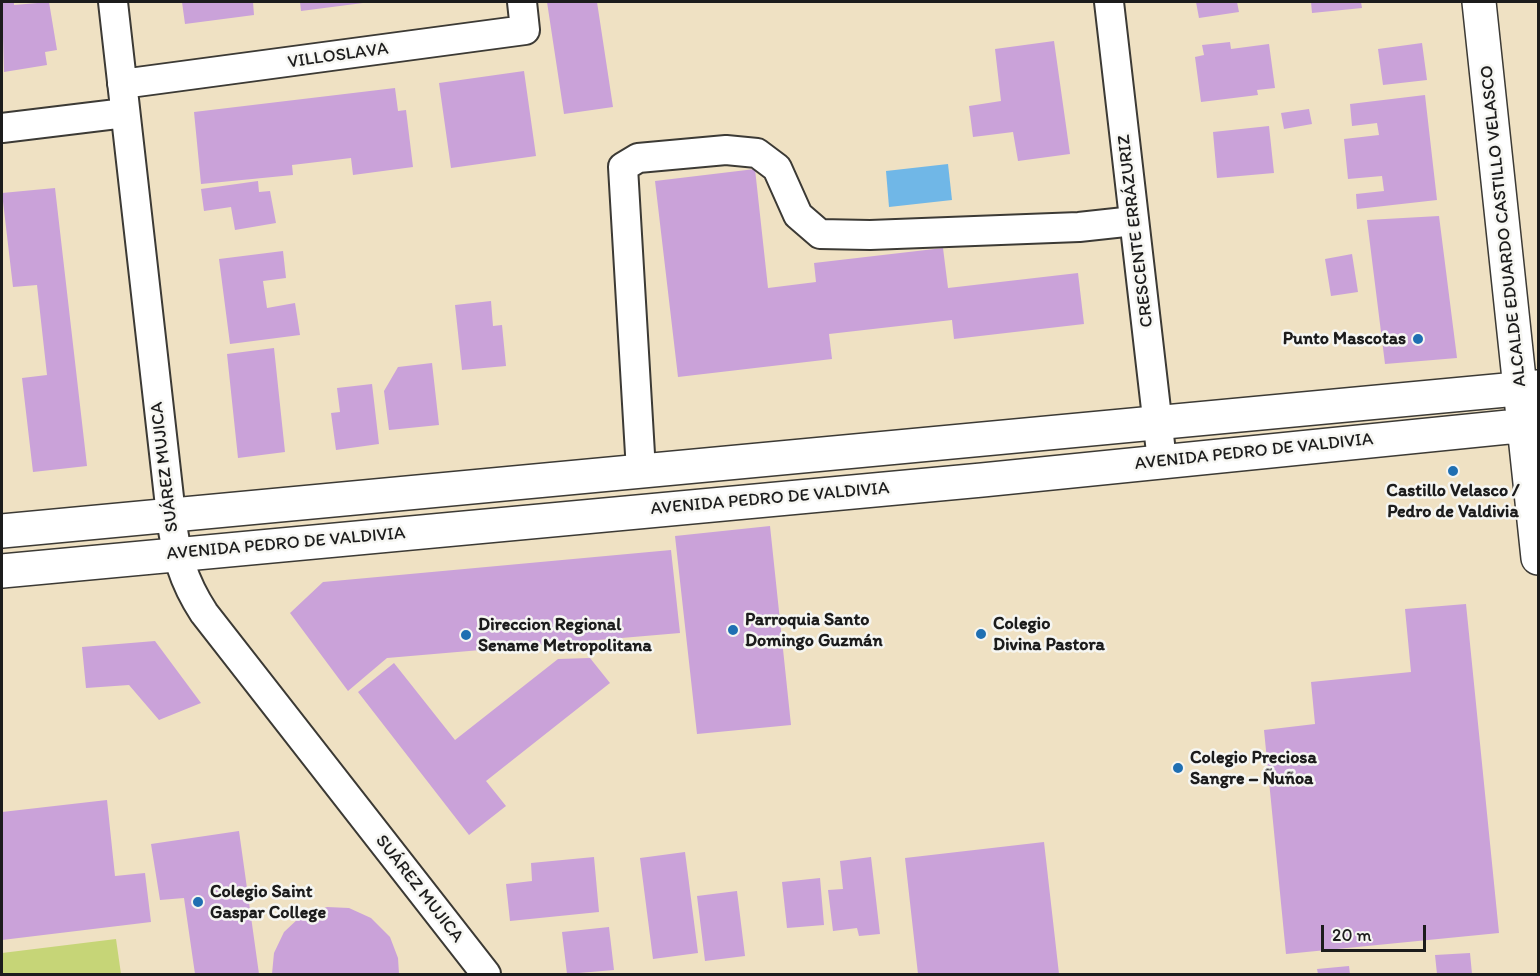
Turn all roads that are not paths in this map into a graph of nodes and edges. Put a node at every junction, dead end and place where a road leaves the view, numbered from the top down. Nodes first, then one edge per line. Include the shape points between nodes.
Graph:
1 (113, 2) edge
2 (522, 2) edge
3 (1109, 2) edge
4 (1479, 2) edge
5 (122, 84) junction
6 (125, 113) junction
7 (2, 128) edge
8 (1134, 221) junction
9 (1530, 388) edge
10 (1158, 422) junction
11 (1532, 425) edge
12 (1162, 461) junction
13 (641, 471) junction
14 (171, 515) junction
15 (2, 531) edge
16 (176, 555) junction
17 (1539, 558) edge
18 (2, 571) edge
19 (486, 975) edge

1 - 5 street, SUÁREZ MUJICA
2 - 5 street, VILLOSLAVA via 525,30
3 - 8 street, CRESCENTE ERRÁZURIZ
4 - 9 main road, ALCALDE EDUARDO CASTILLO VELASCO
5 - 6 street, SUÁREZ MUJICA
6 - 7 street
6 - 14 street, SUÁREZ MUJICA
8 - 10 street, CRESCENTE ERRÁZURIZ
8 - 13 street via 1079,227 820,234 798,215 777,168 758,153 726,150 638,158 623,167
9 - 10 main road, AVENIDA PEDRO DE VALDIVIA
9 - 11 main road, ALCALDE EDUARDO CASTILLO VELASCO
10 - 12 street, CRESCENTE ERRÁZURIZ
10 - 13 main road, AVENIDA PEDRO DE VALDIVIA
11 - 12 main road, AVENIDA PEDRO DE VALDIVIA
11 - 17 main road, ALCALDE EDUARDO CASTILLO VELASCO
12 - 16 main road, AVENIDA PEDRO DE VALDIVIA
13 - 14 main road, AVENIDA PEDRO DE VALDIVIA
14 - 15 main road, AVENIDA PEDRO DE VALDIVIA
14 - 16 street, SUÁREZ MUJICA
16 - 18 main road, AVENIDA PEDRO DE VALDIVIA
16 - 19 street, SUÁREZ MUJICA via 184,580 204,613

